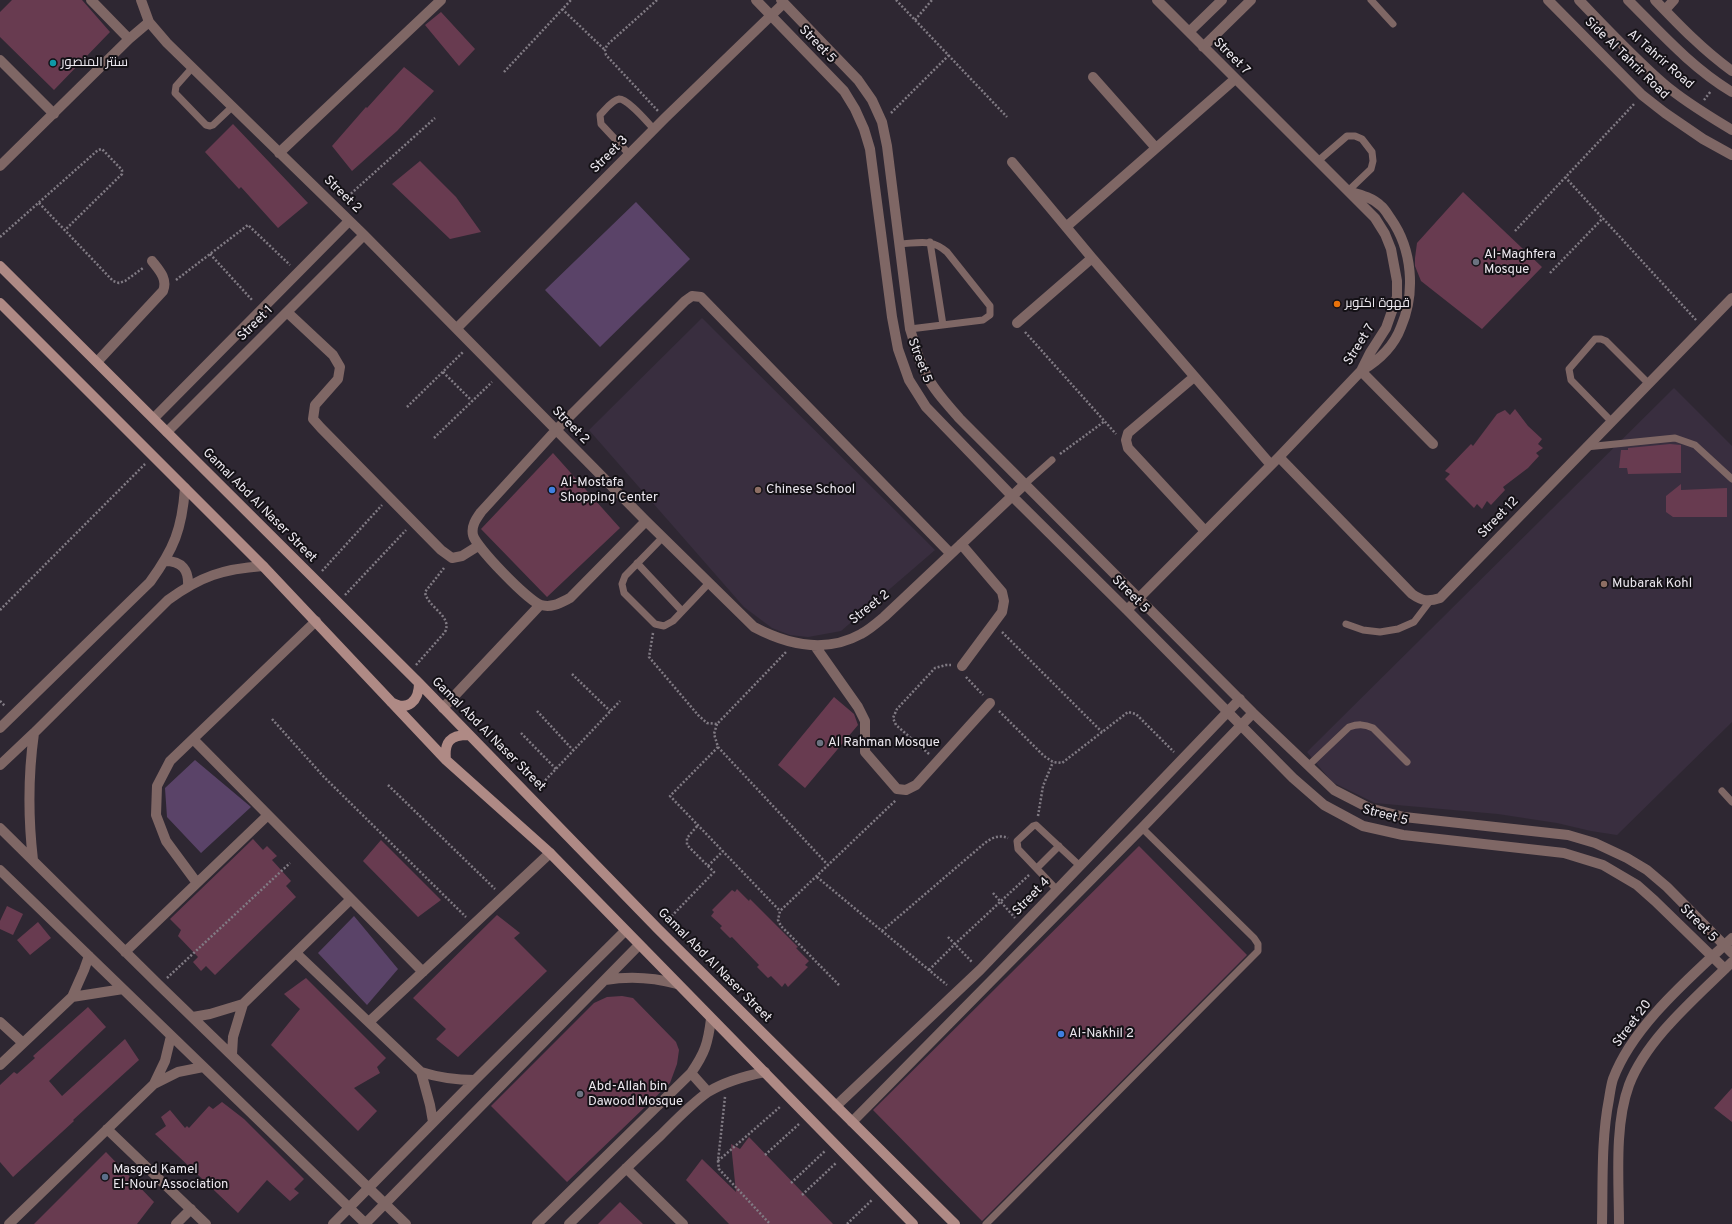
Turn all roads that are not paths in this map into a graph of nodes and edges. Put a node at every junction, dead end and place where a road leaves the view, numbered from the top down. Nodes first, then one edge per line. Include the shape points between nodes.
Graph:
1 (91, 0) edge
2 (140, 0) edge
3 (441, 0) edge
4 (756, 0) edge
5 (1157, 0) edge
6 (1222, 0) edge
7 (1251, 0) edge
8 (1371, 0) edge
9 (1548, 0) edge
10 (1579, 0) edge
11 (1628, 0) edge
12 (1655, 0) edge
13 (1674, 0) edge
14 (782, 1) edge
15 (1665, 10) junction
16 (771, 15) junction
17 (149, 22) junction
18 (1393, 24) dead end
19 (1189, 32) junction
20 (129, 39) junction
21 (1203, 47) junction
22 (0, 60) edge
23 (192, 68) junction
24 (1732, 71) edge
25 (1093, 77) dead end
26 (1235, 79) junction
27 (1732, 92) edge
28 (232, 107) junction
29 (54, 114) junction
30 (654, 129) junction
31 (1732, 130) edge
32 (1156, 148) junction
33 (279, 153) junction
34 (629, 154) junction
35 (1732, 155) edge
36 (1318, 161) junction
37 (1012, 162) dead end
38 (0, 166) edge
39 (1348, 191) junction
40 (349, 221) junction
41 (1066, 227) junction
42 (364, 235) junction
43 (930, 242) junction
44 (899, 244) junction
45 (1092, 258) junction
46 (152, 261) road end
47 (0, 266) edge
48 (1732, 298) edge
49 (0, 303) edge
50 (287, 312) junction
51 (1017, 323) road end
52 (943, 325) junction
53 (457, 328) junction
54 (910, 330) junction
55 (97, 362) junction
56 (1361, 371) junction
57 (1194, 377) junction
58 (1648, 383) junction
59 (154, 418) junction
60 (1611, 421) junction
61 (556, 430) junction
62 (167, 432) junction
63 (1433, 444) dead end
64 (1586, 447) junction
65 (1279, 457) junction
66 (1052, 460) road end
67 (1271, 465) junction
68 (1732, 479) edge
69 (1025, 484) junction
70 (185, 488) junction
71 (1012, 496) junction
72 (646, 521) junction
73 (1205, 532) junction
74 (663, 537) junction
75 (961, 544) junction
76 (478, 546) junction
77 (950, 554) junction
78 (165, 561) junction
79 (638, 563) junction
80 (263, 566) junction
81 (709, 583) junction
82 (188, 586) junction
83 (1140, 598) junction
84 (1430, 601) junction
85 (540, 605) junction
86 (1127, 610) junction
87 (682, 611) junction
88 (316, 621) junction
89 (1346, 624) dead end
90 (815, 646) junction
91 (962, 666) road end
92 (419, 683) junction
93 (1240, 699) junction
94 (390, 701) junction
95 (990, 703) road end
96 (443, 708) junction
97 (1228, 712) junction
98 (1253, 713) junction
99 (1240, 726) junction
100 (0, 728) edge
101 (34, 734) junction
102 (468, 735) junction
103 (193, 739) junction
104 (446, 760) junction
105 (1407, 762) dead end
106 (0, 765) edge
107 (1308, 766) junction
108 (1722, 792) dead end
109 (1732, 802) edge
110 (268, 815) junction
111 (0, 828) edge
112 (1142, 828) junction
113 (1059, 846) junction
114 (550, 853) junction
115 (33, 860) junction
116 (1080, 866) junction
117 (1037, 868) junction
118 (0, 870) edge
119 (0, 879) edge
120 (11, 880) junction
121 (197, 883) junction
122 (1057, 890) junction
123 (351, 899) junction
124 (625, 931) junction
125 (1732, 938) edge
126 (639, 945) junction
127 (1724, 945) junction
128 (125, 952) junction
129 (296, 952) junction
130 (1732, 953) edge
131 (89, 956) junction
132 (1712, 957) junction
133 (1728, 966) edge
134 (423, 972) junction
135 (605, 980) junction
136 (677, 984) junction
137 (123, 989) junction
138 (72, 997) junction
139 (243, 1004) junction
140 (193, 1016) junction
141 (711, 1019) junction
142 (0, 1022) edge
143 (369, 1022) junction
144 (171, 1036) junction
145 (23, 1043) junction
146 (232, 1054) junction
147 (0, 1065) edge
148 (203, 1067) junction
149 (421, 1072) junction
150 (765, 1072) junction
151 (691, 1073) junction
152 (475, 1080) junction
153 (154, 1084) junction
154 (708, 1092) junction
155 (836, 1106) junction
156 (433, 1122) junction
157 (852, 1122) junction
158 (107, 1129) junction
159 (626, 1168) junction
160 (369, 1187) junction
161 (385, 1203) junction
162 (349, 1207) junction
163 (191, 1209) junction
164 (909, 1223) edge
165 (9, 1224) edge
166 (176, 1224) edge
167 (206, 1224) edge
168 (333, 1224) edge
169 (366, 1224) edge
170 (406, 1224) edge
171 (537, 1224) edge
172 (569, 1224) edge
173 (683, 1224) edge
174 (955, 1224) edge
175 (986, 1224) edge
176 (1602, 1224) edge
177 (1618, 1224) edge

1 - 20 street
2 - 17 street, Street 2
3 - 33 street
4 - 16 street, Street 5
5 - 19 street, Street 7
6 - 19 street
7 - 21 street
8 - 18 lane
9 - 35 street, Side Al Tahrir Road via 1642,95 1703,139
10 - 31 street, Al Tahrir Road via 1664,84
11 - 27 street, Al Tahrir Road via 1687,60
12 - 15 street
13 - 15 street
14 - 16 street, Street 3
14 - 44 street, Street 5 via 858,80 872,100 882,122 887,146
15 - 24 street via 1703,49
16 - 30 street, Street 3
16 - 71 street, Street 5 via 844,90 864,129 870,149 897,343 909,380 926,407
17 - 20 street
17 - 23 street, Street 2
19 - 21 street, Street 7
20 - 29 street
21 - 26 street, Street 7
22 - 29 street
23 - 28 street, Street 2
23 - 28 lane via 176,86 175,93 206,125 213,125
25 - 32 street
26 - 32 street
26 - 36 street, Street 7
28 - 33 street, Street 2
29 - 38 street
30 - 34 street, Street 3
30 - 34 lane via 626,101 618,99 613,102 600,115 601,124
32 - 41 street
33 - 40 street, Street 2
34 - 53 street, Street 3
36 - 39 street, Street 7
36 - 39 lane via 1347,136 1362,139 1372,152 1374,161 1371,169
37 - 41 street
39 - 56 street, Street 7 via 1375,218 1385,234 1391,249 1397,281 1390,319
39 - 56 street via 1368,197 1382,207 1402,236 1408,266 1409,296 1402,326 1387,351
40 - 42 street, Street 2
40 - 59 street, Street 1
41 - 45 street
42 - 50 street, Street 1
42 - 53 street, Street 2
43 - 44 lane
43 - 52 lane
43 - 52 lane via 947,252 990,306 990,315 983,320
44 - 54 street, Street 5
45 - 51 street
45 - 57 street
46 - 55 street via 164,278 163,290
47 - 55 main road, Gamal Abd Al Naser Street
48 - 58 street, Street 12
49 - 70 main road
50 - 62 street, Street 1
50 - 76 street via 333,355 340,367 338,379 315,404 313,419 441,550 452,558 462,556
52 - 54 lane
53 - 61 street, Street 2
54 - 69 street, Street 5 via 926,374 940,396
55 - 59 main road, Gamal Abd Al Naser Street
56 - 63 street
56 - 65 street, Street 7
57 - 67 street
57 - 73 street via 1128,433 1126,440 1128,448
58 - 60 street, Street 12
58 - 60 lane via 1606,341 1601,338 1595,339 1569,369 1569,375
59 - 62 main road, Gamal Abd Al Naser Street
60 - 64 street, Street 12
61 - 72 street, Street 2
61 - 76 street via 474,522 473,534
61 - 77 street via 685,301 692,296 701,297
62 - 92 main road, Gamal Abd Al Naser Street
64 - 68 lane via 1675,438 1695,445
64 - 84 street, Street 12 via 1440,598
65 - 67 street, Street 7
65 - 84 street via 1412,594 1420,600
66 - 69 lane
67 - 73 street, Street 7
69 - 71 street, Street 2
69 - 83 street, Street 5
70 - 78 street via 183,514
70 - 80 main road
71 - 75 street, Street 2
71 - 86 street, Street 5
72 - 74 street, Street 2
72 - 85 street via 570,598 556,606
73 - 83 street, Street 7
74 - 79 lane
74 - 81 street, Street 2
75 - 77 street, Street 2
75 - 91 street via 1002,592 1004,601 1002,612
76 - 85 street via 527,597
77 - 90 street, Street 2 via 884,617 862,634 837,644
78 - 82 street via 181,564 186,570
78 - 100 street via 150,582
79 - 87 lane
79 - 87 lane via 625,576 622,584 624,593 655,624 664,626
80 - 82 street via 237,568 212,575
80 - 88 main road
81 - 87 lane
81 - 90 street, Street 2 via 754,627 773,637
82 - 101 street via 168,600
83 - 86 street, Street 7
83 - 93 street, Street 5
84 - 89 lane via 1414,622 1398,629 1363,630
85 - 96 street
86 - 97 street, Street 5
88 - 94 main road
88 - 103 street
90 - 95 street via 858,707 864,721 865,752 897,789 906,790 916,785
92 - 94 main road via 419,693 415,701 407,706 398,706
92 - 96 main road, Gamal Abd Al Naser Street
93 - 97 street, Street 4
93 - 98 street, Street 5
94 - 104 main road
96 - 102 main road, Gamal Abd Al Naser Street
97 - 99 street, Street 5
97 - 116 street, Street 4
98 - 99 street
98 - 107 street, Street 5
99 - 112 street
99 - 132 street, Street 5 via 1324,805 1363,826 1403,835 1564,853 1589,860 1618,873 1637,886
101 - 106 street
101 - 115 street via 28,797
102 - 104 main road via 458,735 449,740 445,750
102 - 155 main road, Gamal Abd Al Naser Street
103 - 110 street
103 - 121 street via 170,761 157,786 156,815 166,841
104 - 114 main road
105 - 107 lane via 1373,728 1357,724 1350,727
107 - 127 street, Street 5 via 1334,790 1369,808 1404,817 1568,835 1595,843 1647,870
108 - 109 lane
110 - 121 street
110 - 123 street
111 - 115 street
112 - 157 street
112 - 175 lane via 1254,938 1258,944 1258,951
113 - 116 lane
113 - 117 lane
113 - 117 lane via 1036,825 1017,841 1018,849
114 - 124 main road
114 - 134 street
115 - 128 street
116 - 122 street, Street 4
117 - 122 lane
118 - 120 street
119 - 120 street
120 - 131 street
121 - 128 street
122 - 155 street, Street 4 via 980,970
123 - 129 street
123 - 134 street
124 - 126 main road
124 - 152 street
125 - 127 street, Street 20
126 - 135 street
126 - 136 main road
127 - 130 street, Street 5
127 - 132 street, Street 20
128 - 140 street
129 - 139 street
129 - 143 street
131 - 137 street
131 - 138 street
132 - 133 street, Street 5
132 - 176 street, Street 20 via 1646,1024 1628,1050 1613,1079 1603,1143
133 - 177 street via 1660,1036 1642,1059 1629,1085 1620,1144
134 - 143 street
135 - 136 street via 640,977
135 - 161 street
136 - 141 main road
137 - 138 street
137 - 144 street
138 - 145 street
139 - 140 street via 210,1014
139 - 146 street via 233,1037
140 - 146 street
141 - 150 main road
141 - 151 street via 709,1038 702,1057
142 - 145 street
143 - 149 street
144 - 148 street
144 - 153 street via 165,1061
145 - 147 street
146 - 160 street
148 - 153 street via 178,1072
148 - 162 street
149 - 152 street via 451,1079
149 - 156 street
150 - 154 street via 726,1082
150 - 164 main road
151 - 154 street
151 - 171 street
152 - 156 street
153 - 158 street
154 - 159 street
155 - 157 main road, Gamal Abd Al Naser Street
156 - 160 street
157 - 174 main road, Gamal Abd Al Naser Street
158 - 163 street
158 - 165 street
159 - 172 street
159 - 173 street
160 - 161 street
160 - 162 street
161 - 169 street
161 - 170 street
162 - 168 street
162 - 169 street
163 - 166 street
163 - 167 street

